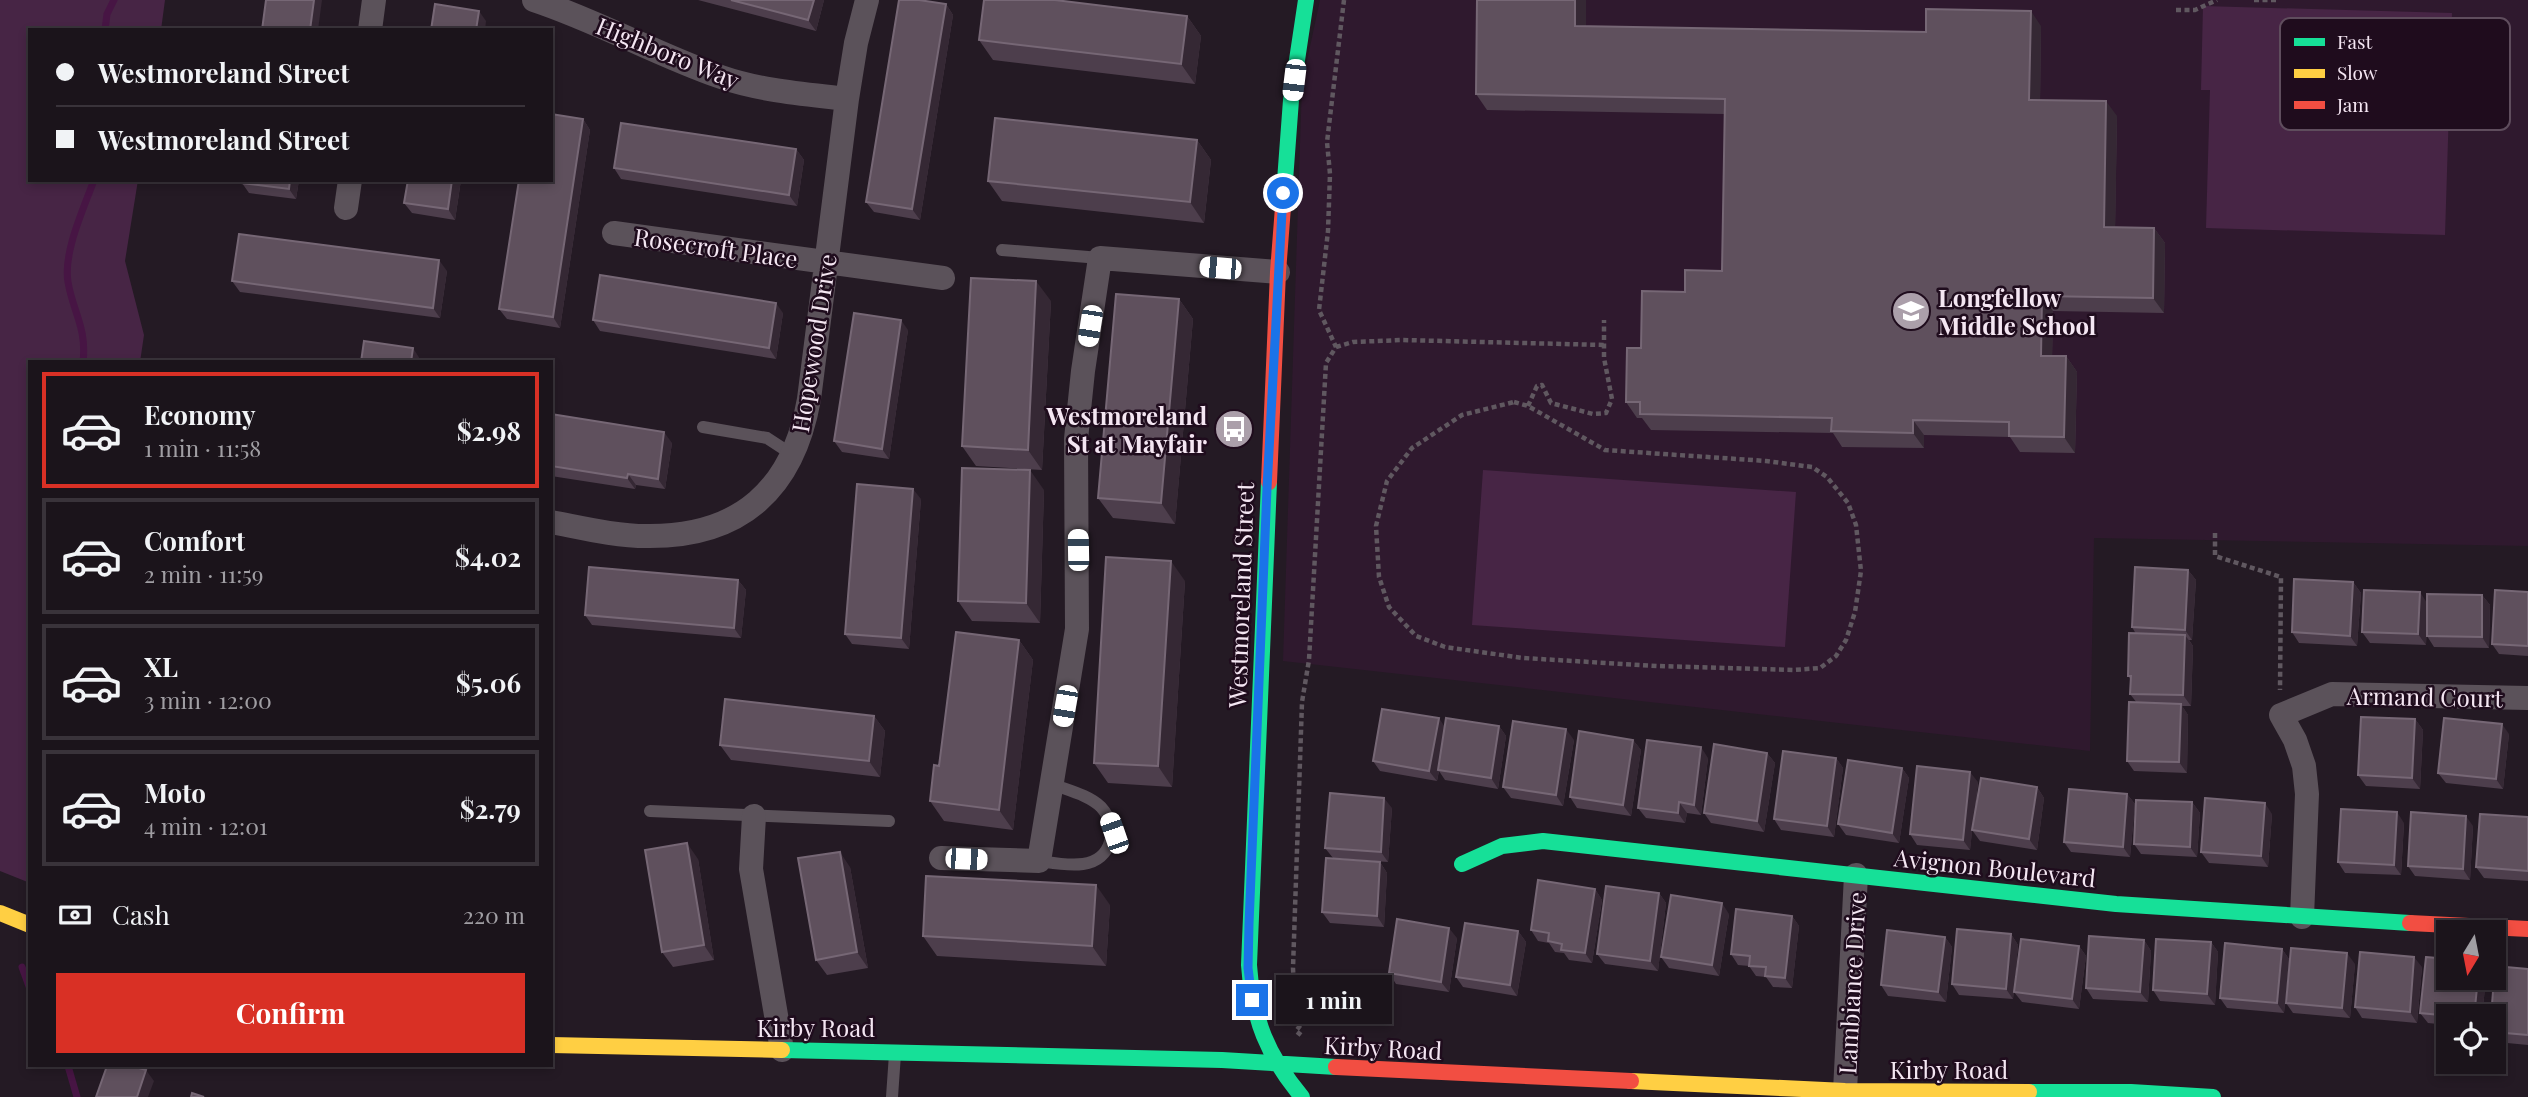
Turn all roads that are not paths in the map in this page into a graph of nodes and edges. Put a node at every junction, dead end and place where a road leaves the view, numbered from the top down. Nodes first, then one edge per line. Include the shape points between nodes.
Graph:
1 (374, 0) edge
2 (534, 0) edge
3 (867, 0) edge
4 (1306, 0) edge
5 (370, 28) edge
6 (847, 99) junction
7 (350, 182) edge
8 (346, 208) dead end
9 (614, 233) dead end
10 (1002, 250) dead end
11 (1100, 258) junction
12 (826, 263) junction
13 (1278, 272) junction
14 (943, 278) dead end
15 (703, 427) dead end
16 (793, 455) junction
17 (553, 522) edge
18 (2528, 698) edge
19 (1052, 784) junction
20 (650, 811) dead end
21 (754, 816) junction
22 (889, 821) dead end
23 (941, 858) dead end
24 (1039, 861) junction
25 (1462, 864) dead end
26 (1856, 875) junction
27 (0, 913) edge
28 (2302, 917) junction
29 (28, 924) edge
30 (2528, 929) edge
31 (553, 1045) edge
32 (782, 1050) junction
33 (895, 1050) junction
34 (1275, 1062) junction
35 (1696, 1091) edge
36 (1845, 1091) junction
37 (892, 1097) edge
38 (1301, 1097) edge
39 (2213, 1097) edge

1 - 5 street
2 - 6 street, Highboro Way via 724,78
3 - 6 street, Hopewood Drive
4 - 13 main road, Westmoreland Street via 1288,134
6 - 12 street, Hopewood Drive
7 - 8 street
9 - 12 street, Rosecroft Place
10 - 11 lane
11 - 13 street
11 - 19 street via 1076,439 1077,629
12 - 14 street, Rosecroft Place
12 - 16 street, Hopewood Drive via 808,406
13 - 34 main road, Westmoreland Street via 1248,951 1252,1000
15 - 16 lane via 767,438
16 - 17 street, Hopewood Drive via 779,480 756,502 725,522 696,531 645,536
18 - 28 street, Armand Court via 2332,694 2281,715 2304,766 2307,794
19 - 24 street
19 - 24 lane via 1100,806 1114,833 1099,859 1085,864
20 - 21 lane
21 - 22 lane
21 - 32 street via 751,869
23 - 24 street
25 - 26 main road, Avignon Boulevard via 1502,846 1543,841
26 - 28 main road, Avignon Boulevard via 2116,904
26 - 36 street, Lambiance Drive
27 - 29 main road
28 - 30 main road, Avignon Boulevard
31 - 32 main road, Kirby Road
32 - 33 main road, Kirby Road
33 - 34 main road, Kirby Road
33 - 37 lane
34 - 35 main road, Kirby Road
34 - 38 main road, Westmoreland Street
35 - 36 main road, Kirby Road
36 - 39 main road, Kirby Road via 2131,1092

